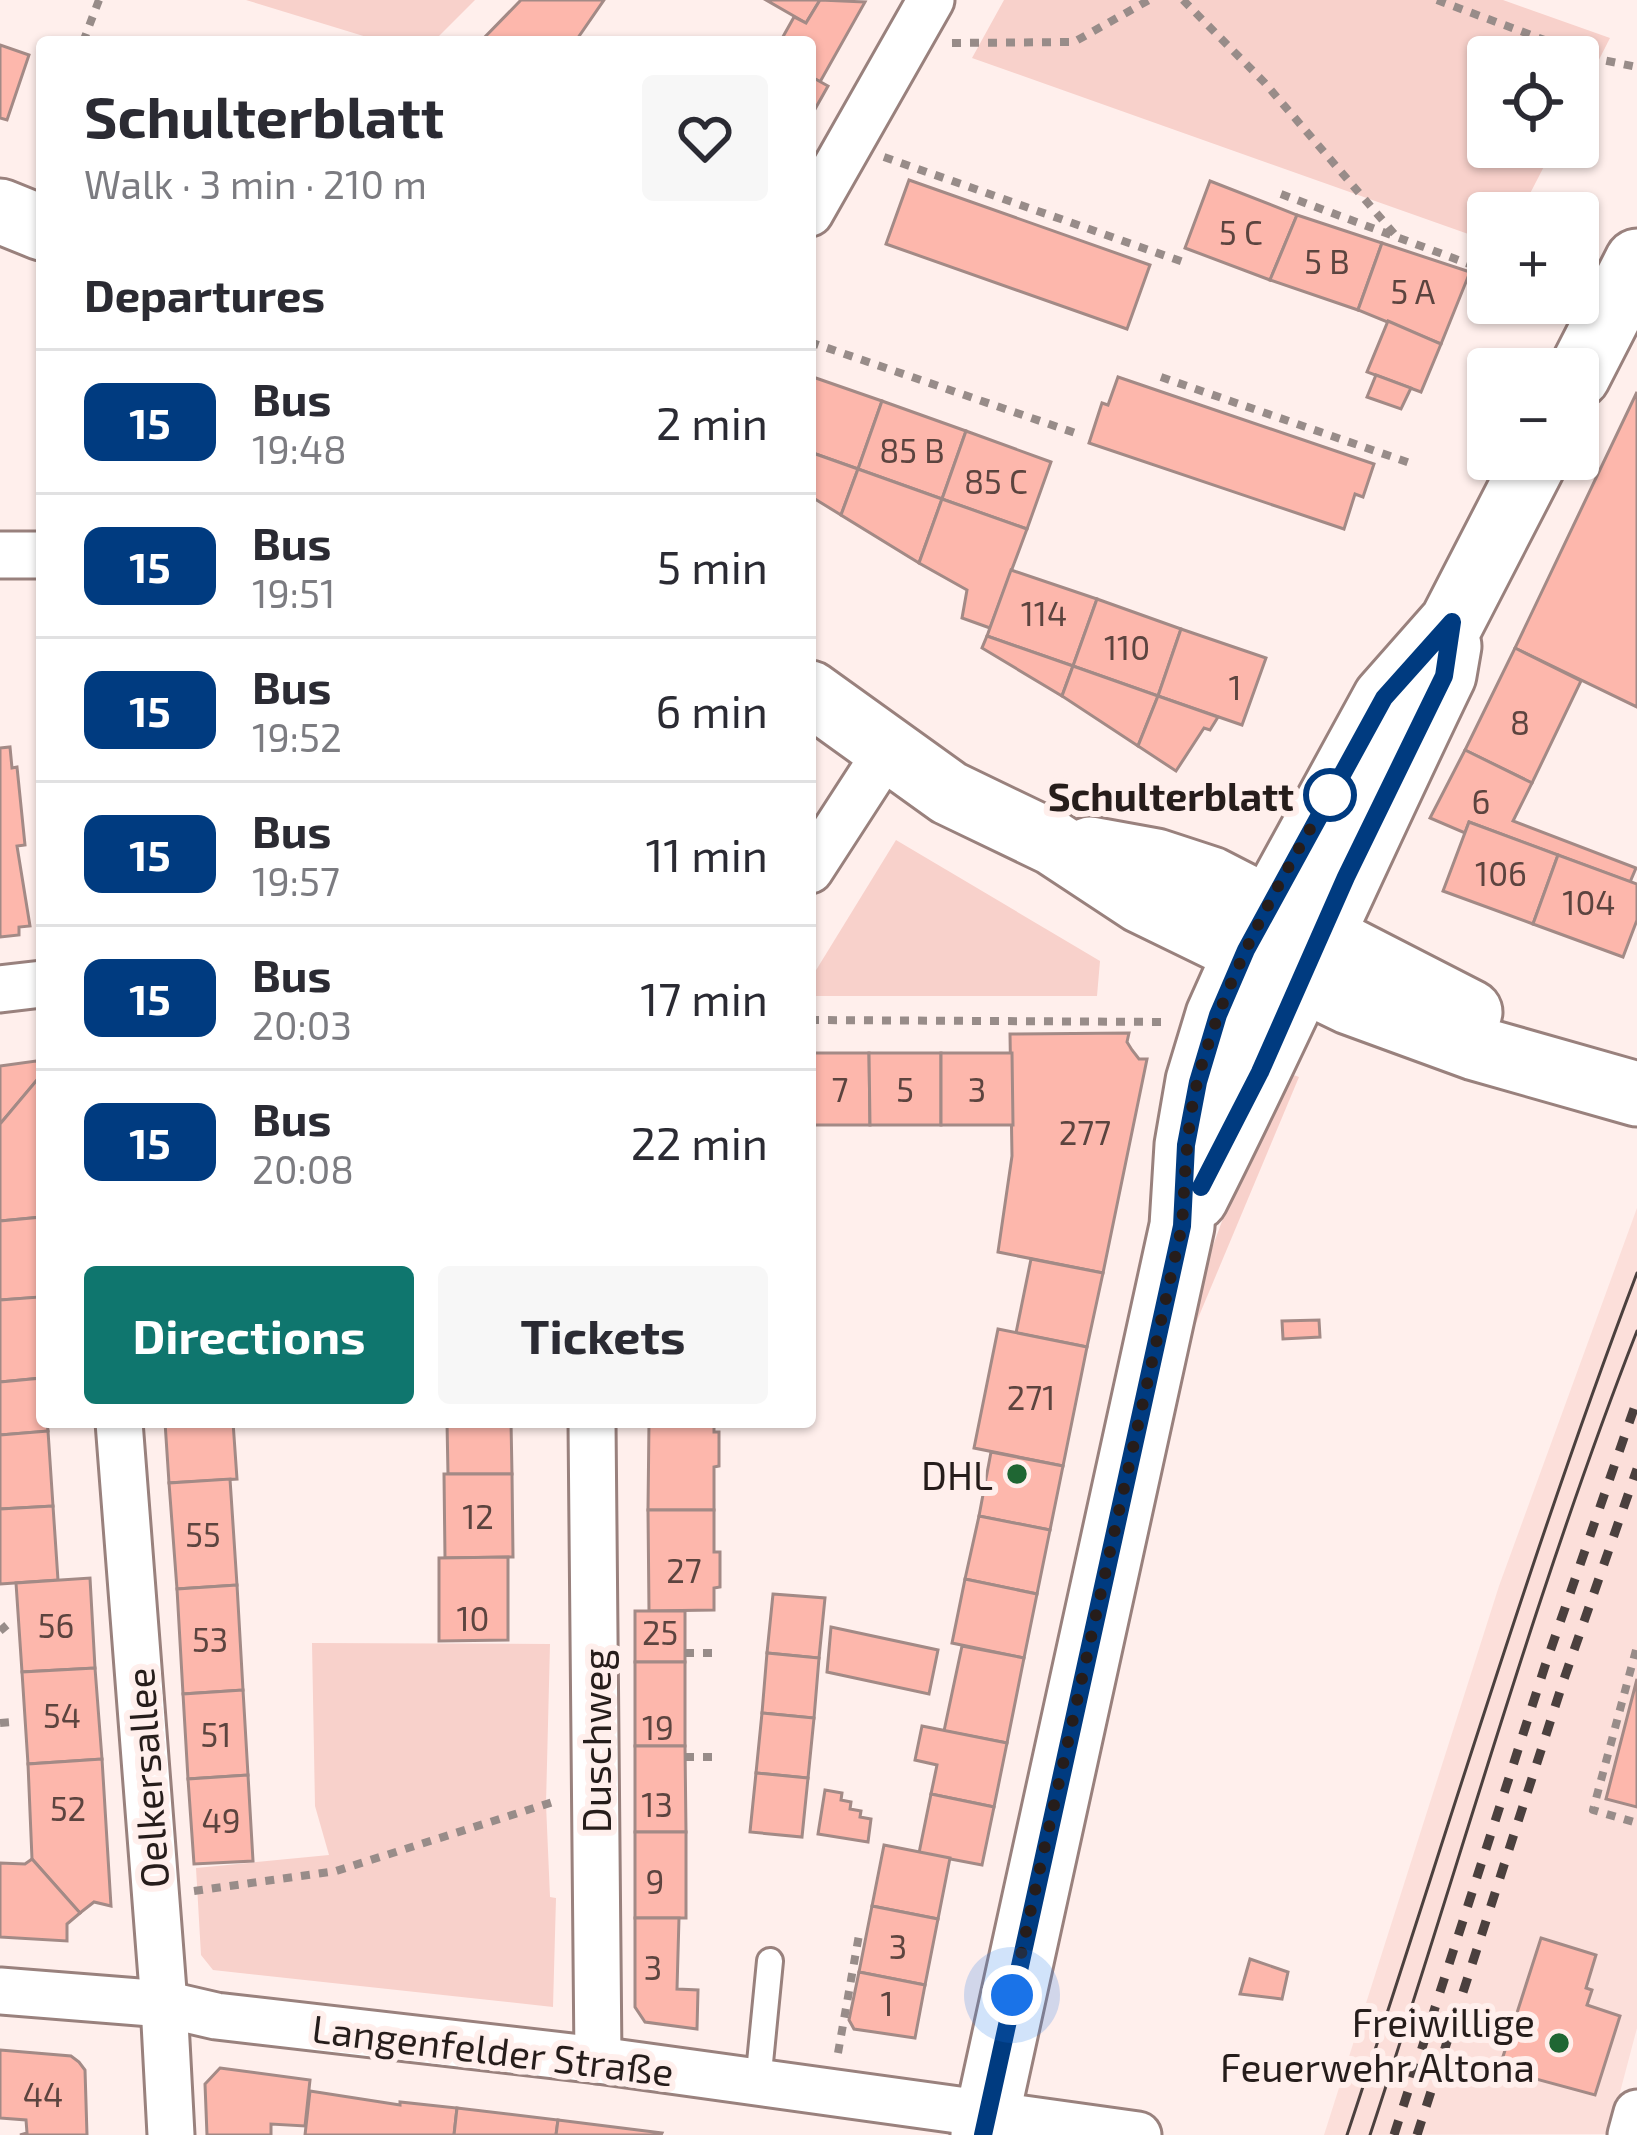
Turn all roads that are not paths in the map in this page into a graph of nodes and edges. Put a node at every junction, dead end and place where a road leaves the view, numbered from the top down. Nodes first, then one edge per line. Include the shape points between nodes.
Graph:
1 (939, 21) edge
2 (816, 204) edge
3 (0, 211) edge
4 (36, 225) edge
5 (1637, 261) edge
6 (1592, 348) edge
7 (1525, 480) edge
8 (0, 554) edge
9 (36, 555) edge
10 (816, 698) edge
11 (887, 751) junction
12 (816, 861) edge
13 (1285, 942) junction
14 (36, 985) edge
15 (0, 989) edge
16 (1631, 1086) edge
17 (119, 1428) edge
18 (592, 1428) edge
19 (770, 1961) dead end
20 (0, 1991) edge
21 (164, 2004) junction
22 (598, 2060) junction
23 (758, 2083) junction
24 (1637, 2113) edge
25 (984, 2125) edge
26 (171, 2135) edge
27 (1138, 2135) edge
28 (1631, 2135) edge

1 - 2 street
3 - 4 main road
5 - 6 main road
7 - 13 main road via 1452,622 1444,676
8 - 9 street
10 - 11 main road
11 - 12 street
11 - 13 main road via 1141,901
13 - 16 main road
13 - 25 main road via 1218,1015 1198,1082 1182,1226
14 - 15 street
17 - 21 street, Oelkersallee
18 - 22 street, Duschweg
19 - 23 lane
20 - 21 street, Langenfelder Straße
21 - 22 street, Langenfelder Straße
21 - 26 street, Oelkersallee
22 - 23 street, Langenfelder Straße
23 - 25 street, Langenfelder Straße
24 - 28 street
25 - 27 street, Langenfelder Straße

